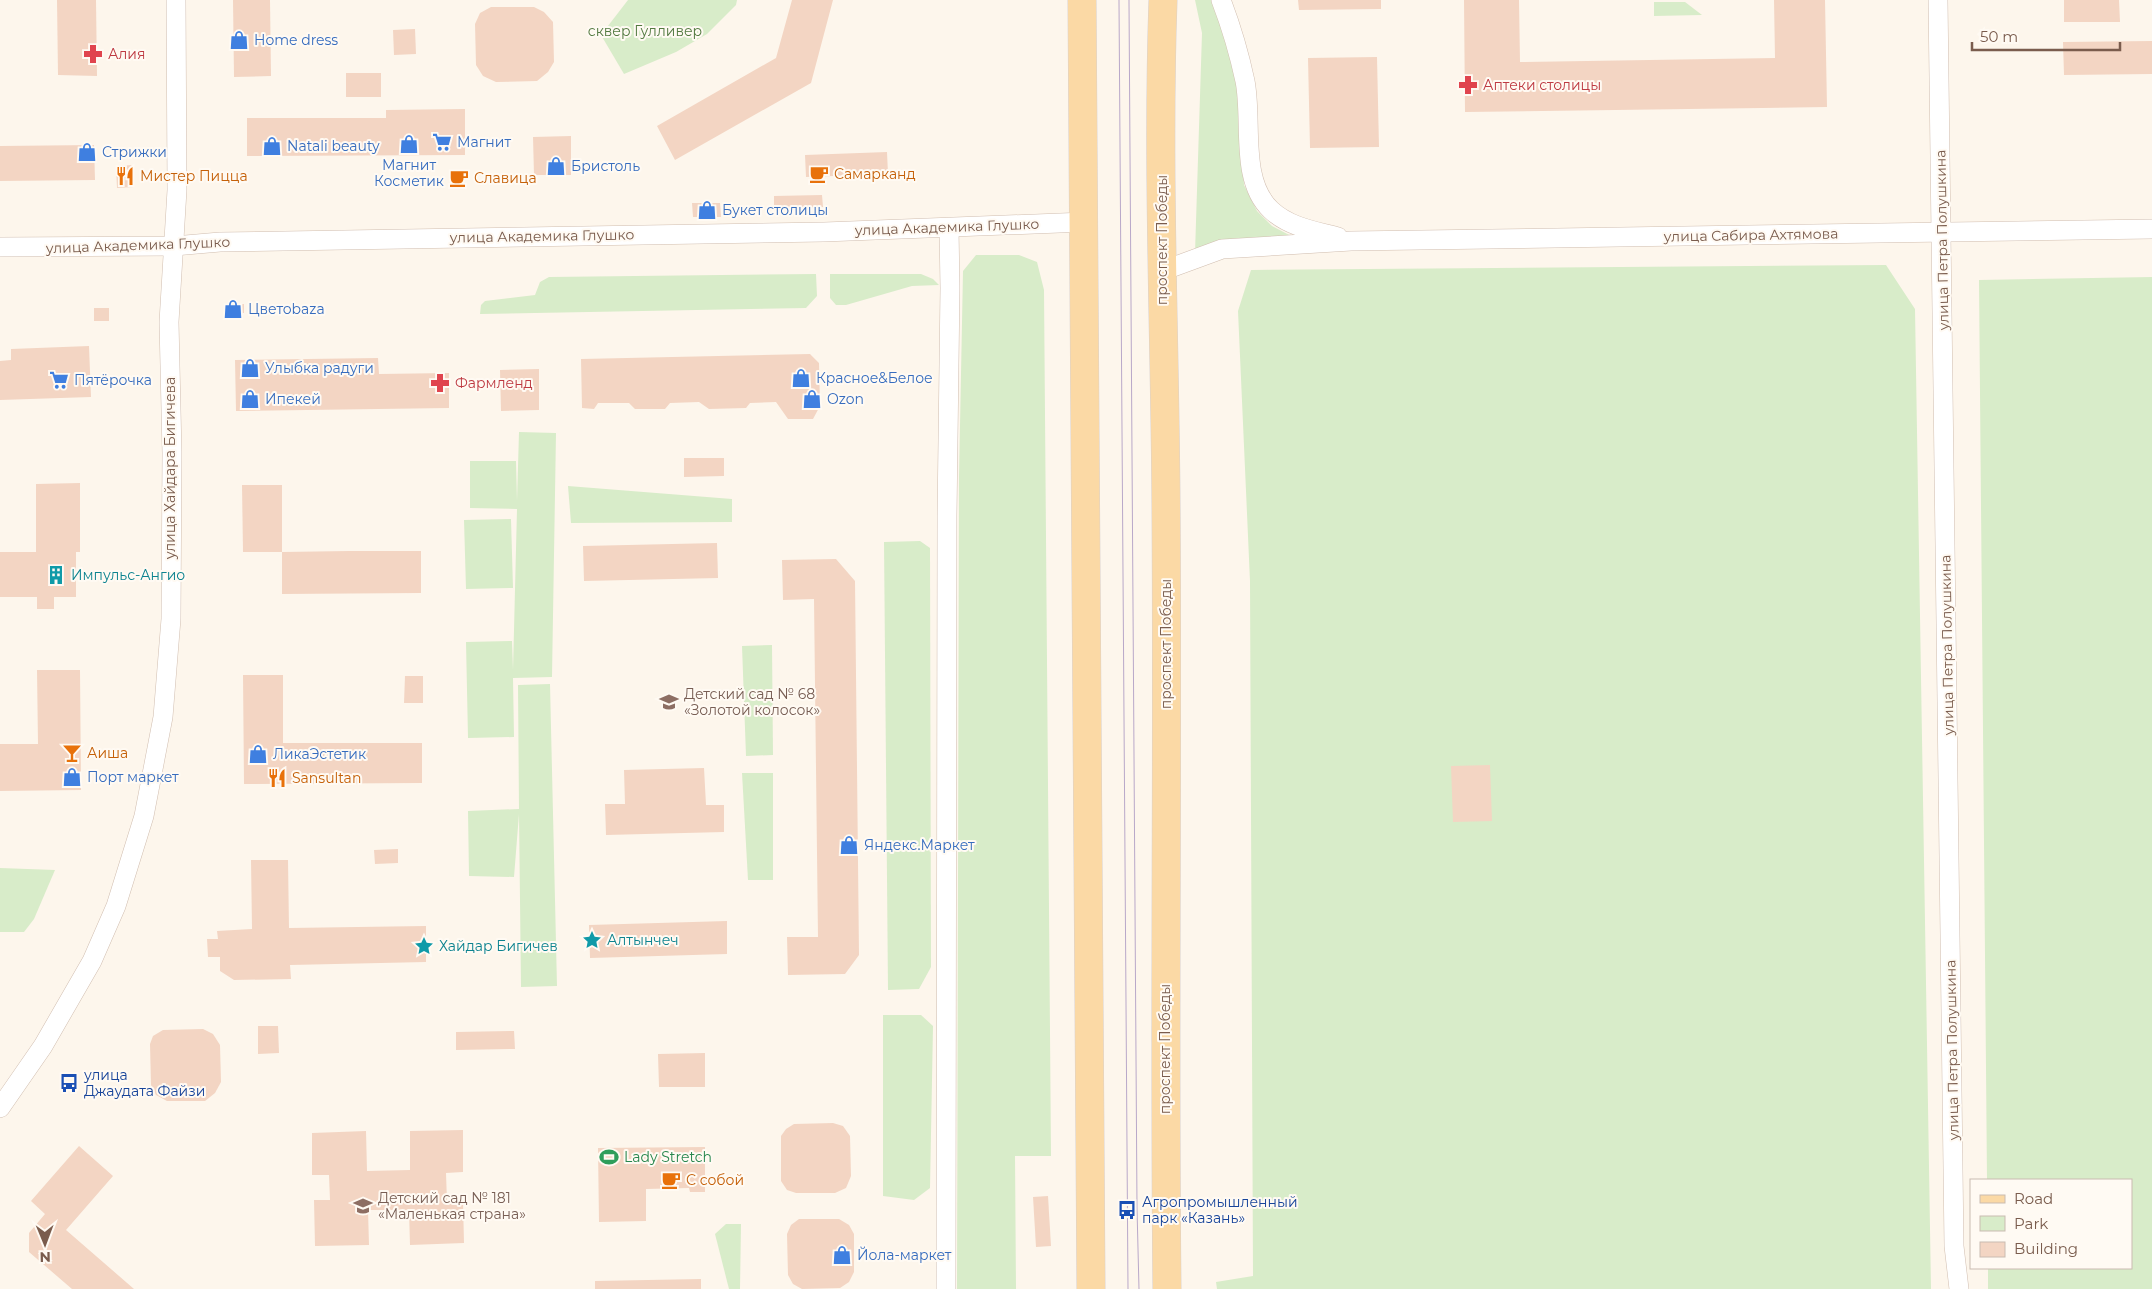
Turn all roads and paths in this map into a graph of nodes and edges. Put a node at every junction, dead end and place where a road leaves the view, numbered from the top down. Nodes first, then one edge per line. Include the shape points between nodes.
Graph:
1 (176, 0) edge
2 (1082, 0) edge
3 (1163, 0) edge
4 (1221, 0) edge
5 (1938, 0) edge
6 (1085, 222) junction
7 (949, 228) junction
8 (2152, 229) edge
9 (1942, 232) junction
10 (1351, 241) junction
11 (174, 246) junction
12 (0, 248) edge
13 (1162, 271) junction
14 (0, 1108) edge
15 (946, 1289) edge
16 (1091, 1289) edge
17 (1167, 1289) edge
18 (1959, 1289) edge

1 - 11 street, улица Хайдара Бигичева via 178,120
2 - 6 main road
3 - 13 main road, проспект Победы
4 - 10 street, улица Сабира Ахтямова via 1246,83 1252,170 1258,191 1269,208 1292,224
5 - 9 street, улица Петра Полушкина
6 - 7 street, улица Академика Глушко
6 - 16 main road
7 - 11 street, улица Академика Глушко via 220,242
7 - 15 street
8 - 9 street, улица Сабира Ахтямова
9 - 10 street, улица Сабира Ахтямова
9 - 18 street, улица Петра Полушкина via 1954,1246
10 - 13 street, улица Сабира Ахтямова via 1222,248
11 - 12 street, улица Академика Глушко
11 - 14 street, улица Хайдара Бигичева via 169,322 171,619 163,717 144,816 116,906 92,961 38,1055
13 - 17 main road, проспект Победы via 1166,504

